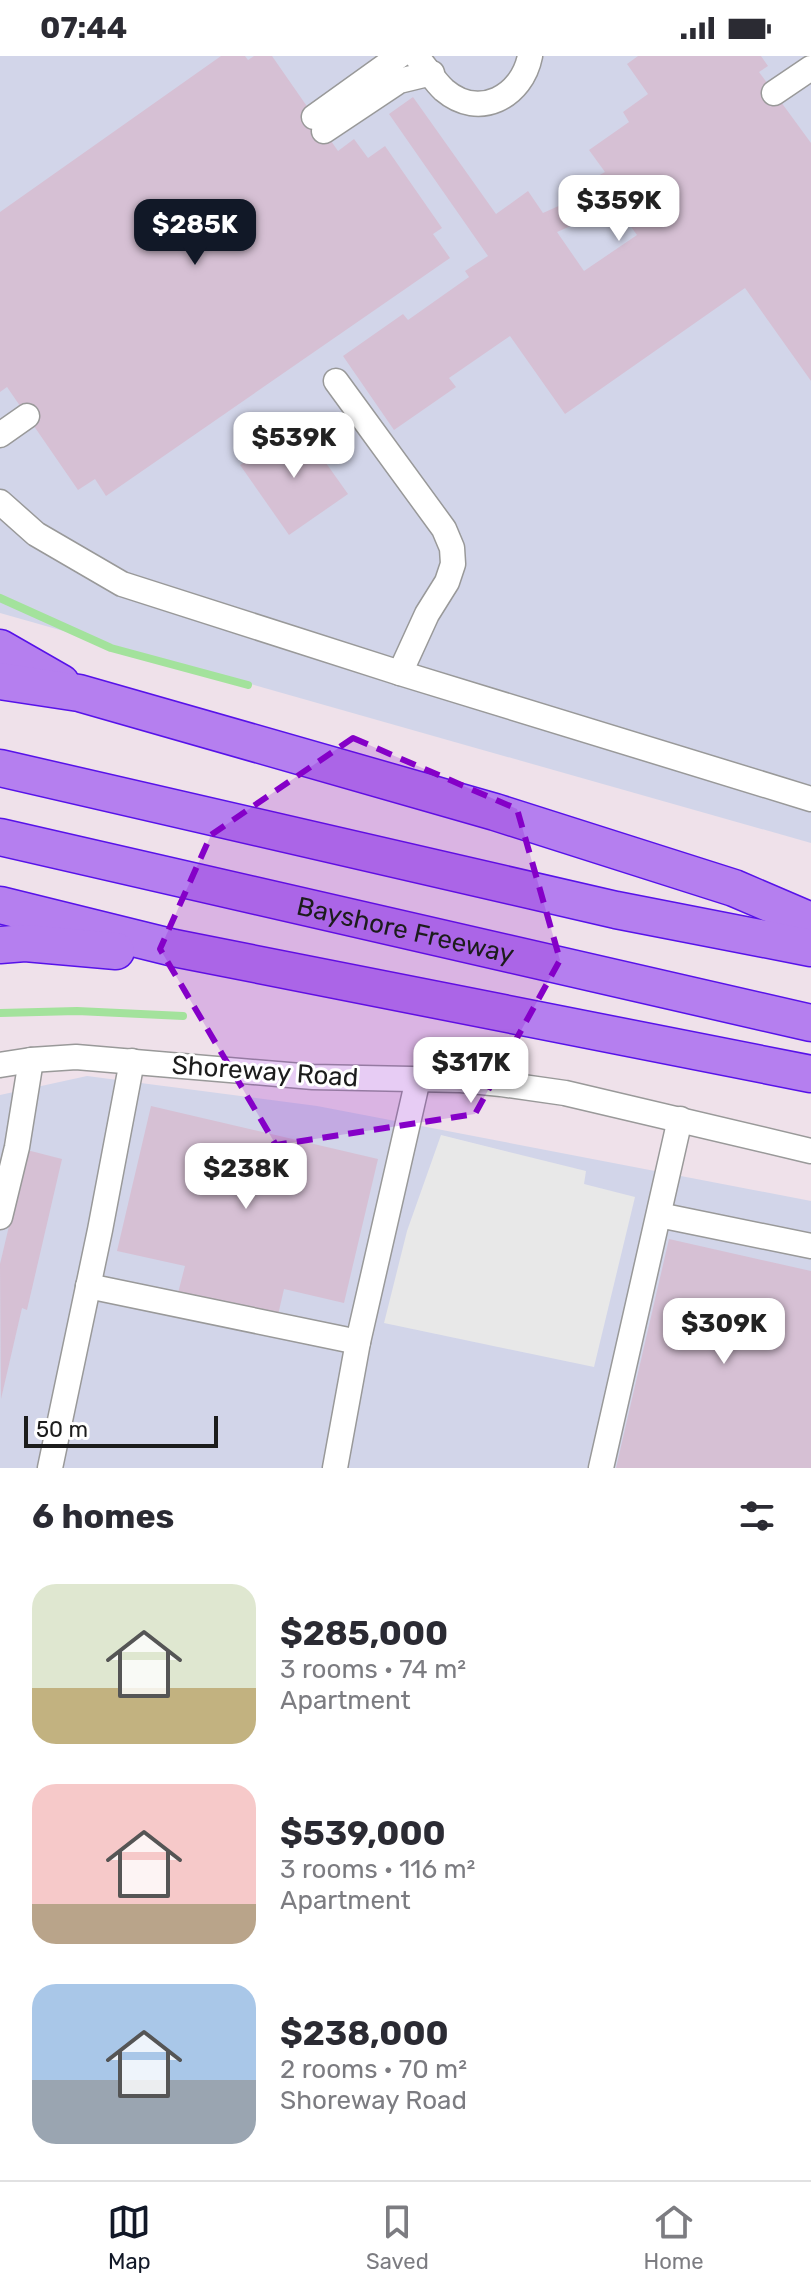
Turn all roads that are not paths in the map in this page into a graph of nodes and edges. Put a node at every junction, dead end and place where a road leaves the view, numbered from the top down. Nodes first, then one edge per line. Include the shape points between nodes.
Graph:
1 (399, 56) edge
2 (530, 56) edge
3 (424, 65) edge
4 (811, 68) edge
5 (774, 93) dead end
6 (336, 381) dead end
7 (27, 416) dead end
8 (0, 435) edge
9 (0, 502) edge
10 (0, 648) edge
11 (400, 673) junction
12 (0, 681) edge
13 (79, 693) junction
14 (0, 768) edge
15 (811, 799) edge
16 (0, 837) edge
17 (0, 905) edge
18 (811, 921) edge
19 (0, 945) edge
20 (174, 948) junction
21 (811, 948) edge
22 (811, 1023) edge
23 (31, 1060) junction
24 (132, 1061) junction
25 (0, 1065) edge
26 (811, 1074) edge
27 (418, 1079) junction
28 (680, 1119) junction
29 (811, 1151) edge
30 (6, 1167) edge
31 (659, 1215) junction
32 (0, 1217) edge
33 (811, 1246) edge
34 (88, 1286) junction
35 (358, 1342) junction
36 (50, 1468) edge
37 (335, 1468) edge
38 (601, 1468) edge

1 - 3 street via 319,124
2 - 3 street via 516,87 500,99 480,104 443,90
4 - 5 street
6 - 11 street via 444,529 452,548 447,582
7 - 8 street
9 - 11 street via 36,534 122,584
10 - 13 highway
11 - 15 street
12 - 13 highway
13 - 18 highway via 510,817 734,888
14 - 21 highway via 616,910
16 - 22 highway, Bayshore Freeway
17 - 20 highway
19 - 20 highway via 105,952
20 - 26 highway
23 - 24 street, Shoreway Road
23 - 25 street, Shoreway Road
23 - 30 street
24 - 27 street, Shoreway Road via 313,1077
24 - 34 street
27 - 28 street, Shoreway Road via 565,1093
27 - 35 street
28 - 29 street, Shoreway Road
28 - 31 street
30 - 32 street
31 - 33 street
31 - 38 street
34 - 35 street
34 - 36 street
35 - 37 street

